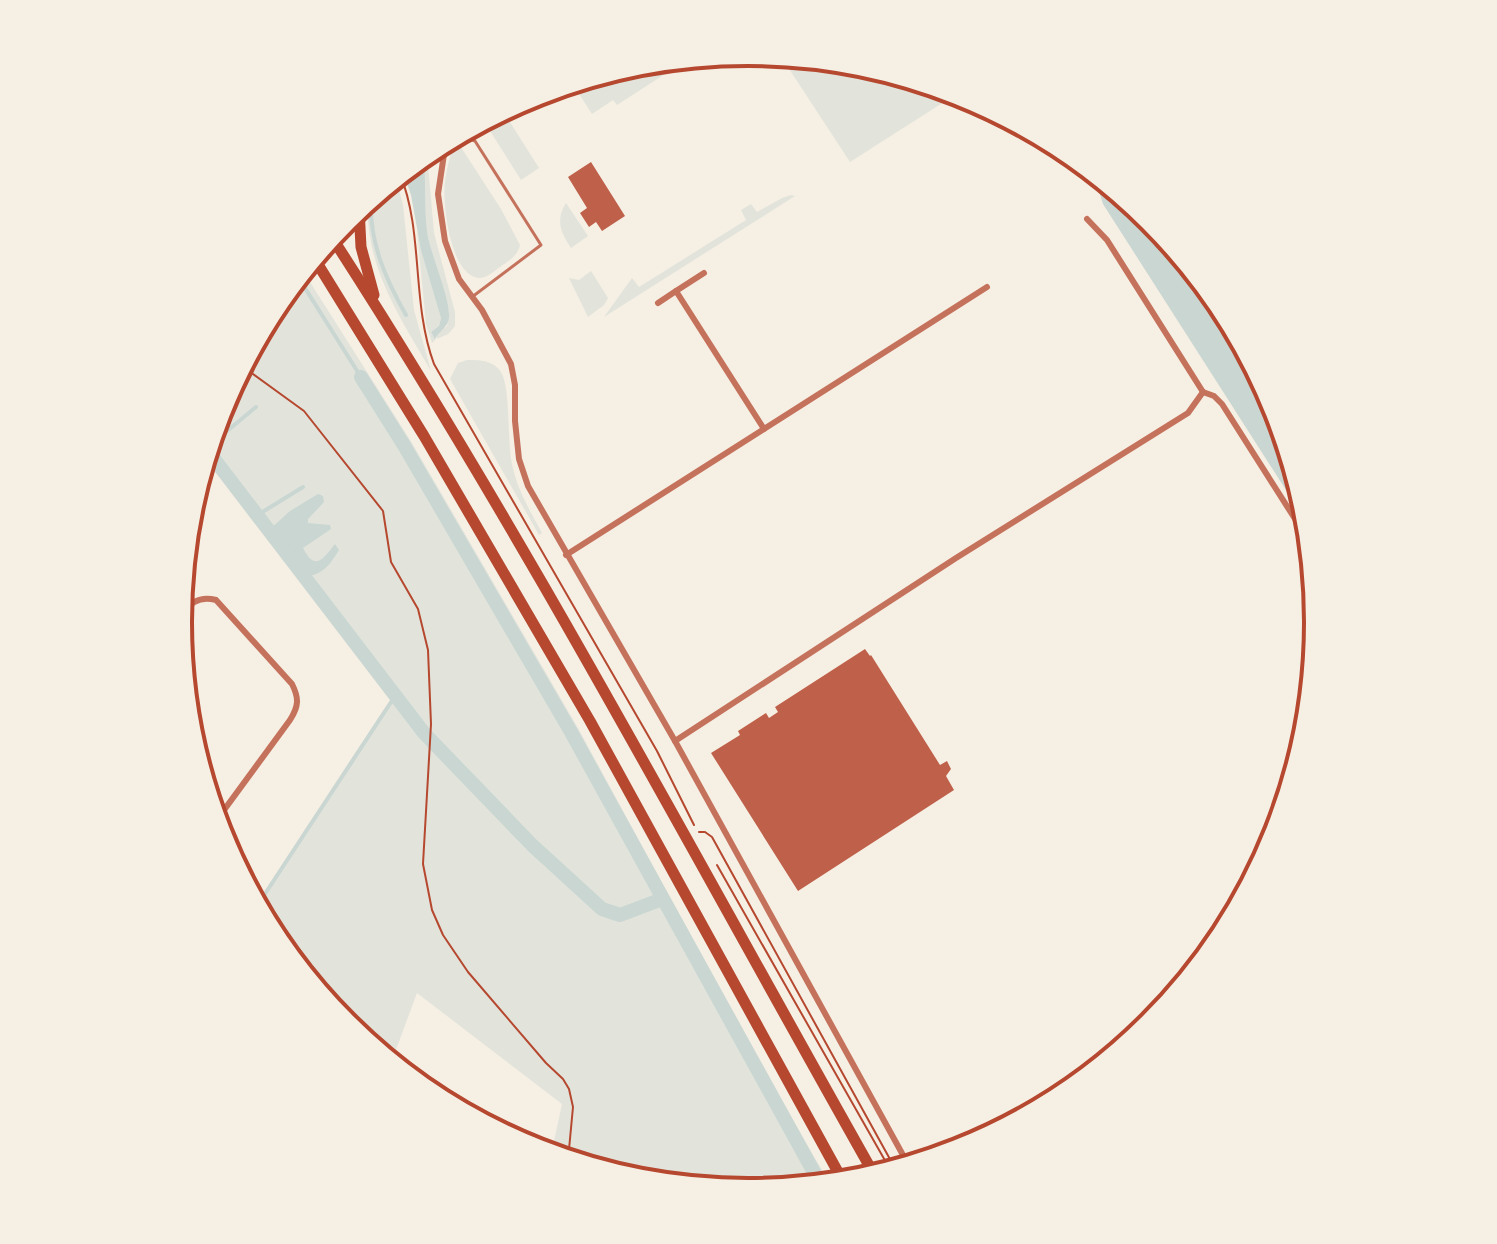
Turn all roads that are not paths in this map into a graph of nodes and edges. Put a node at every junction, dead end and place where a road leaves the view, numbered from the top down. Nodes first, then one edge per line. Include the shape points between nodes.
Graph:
1 (472, 140) edge
2 (443, 158) edge
3 (1087, 219) dead end
4 (360, 225) edge
5 (338, 247) edge
6 (320, 268) edge
7 (704, 273) dead end
8 (987, 287) dead end
9 (676, 291) junction
10 (472, 297) junction
11 (658, 303) dead end
12 (377, 307) junction
13 (1203, 392) junction
14 (764, 429) junction
15 (1295, 518) edge
16 (566, 555) junction
17 (193, 602) edge
18 (675, 741) junction
19 (225, 809) edge
20 (903, 1155) edge
21 (869, 1164) edge
22 (837, 1170) edge

1 - 10 lane via 541,245
2 - 10 street via 440,217 451,262
3 - 13 street via 1107,240
4 - 12 highway
5 - 12 highway
6 - 22 highway via 590,721
7 - 9 street
8 - 14 street
9 - 11 street
9 - 14 street
10 - 16 street via 511,364 519,459
12 - 21 highway via 560,609
13 - 15 street via 1222,404
13 - 18 street via 1188,413
14 - 16 street
16 - 18 street
17 - 19 street via 216,600 292,684 298,698 290,720
18 - 20 street

